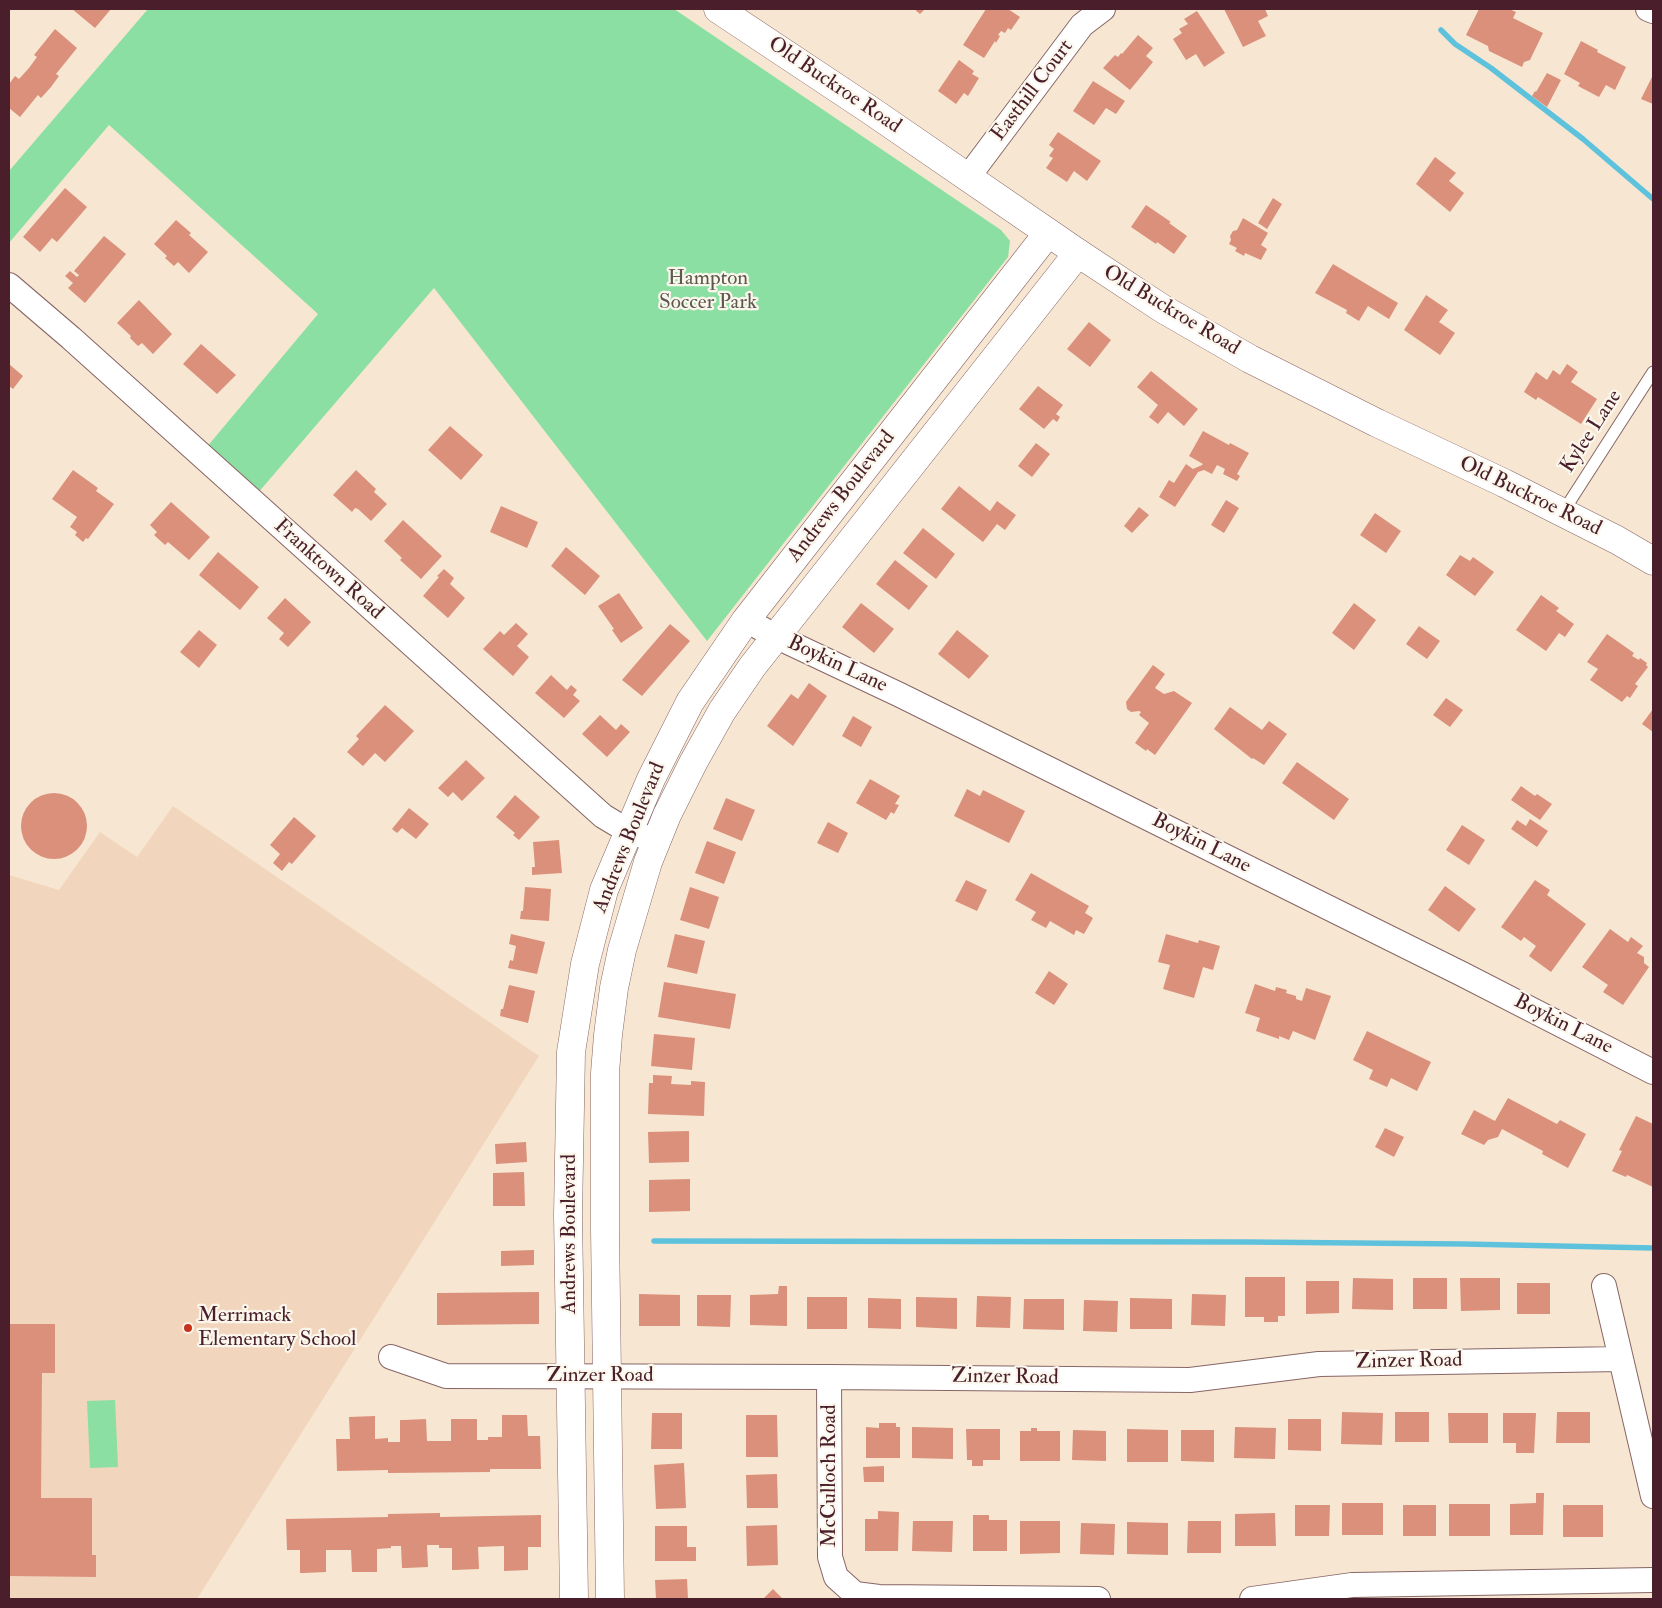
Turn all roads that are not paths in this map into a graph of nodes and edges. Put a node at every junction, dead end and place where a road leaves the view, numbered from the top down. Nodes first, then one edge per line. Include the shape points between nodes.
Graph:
1 (718, 9) edge
2 (1102, 9) edge
3 (1648, 9) edge
4 (1653, 11) edge
5 (968, 177) junction
6 (1048, 233) junction
7 (1078, 253) junction
8 (9, 285) edge
9 (1653, 372) edge
10 (1563, 512) junction
11 (1653, 561) edge
12 (746, 620) junction
13 (775, 636) junction
14 (628, 831) junction
15 (656, 841) junction
16 (1653, 1072) edge
17 (1604, 1286) dead end
18 (391, 1357) dead end
19 (1621, 1359) junction
20 (606, 1375) junction
21 (571, 1376) junction
22 (829, 1376) junction
23 (1653, 1496) edge
24 (1653, 1580) edge
25 (574, 1599) edge
26 (610, 1599) edge
27 (1098, 1599) edge
28 (1252, 1599) edge

1 - 5 street, Old Buckroe Road
2 - 5 street, Easthill Court via 1082,25
3 - 4 street
5 - 6 street, Old Buckroe Road
6 - 7 street, Old Buckroe Road
6 - 12 street, Andrews Boulevard
7 - 10 street, Old Buckroe Road via 1163,309 1250,359
7 - 13 street, Andrews Boulevard
8 - 14 street, Franktown Road via 603,816
9 - 10 lane, Kylee Lane
10 - 11 street, Old Buckroe Road
12 - 13 street, Boykin Lane
12 - 14 street, Andrews Boulevard via 690,702
13 - 15 street, Andrews Boulevard via 722,711
13 - 16 street, Boykin Lane via 1114,800
14 - 15 street, Franktown Road
14 - 21 street, Andrews Boulevard via 604,890 577,1008 571,1052 568,1215
15 - 20 street, Andrews Boulevard via 622,950 608,1034 604,1121
17 - 19 street
18 - 21 street, Zinzer Road via 446,1376
19 - 22 street, Zinzer Road via 1320,1364 1190,1380
19 - 23 street
20 - 21 street, Zinzer Road
20 - 22 street, Zinzer Road
20 - 26 street, Andrews Boulevard
21 - 25 street, Andrews Boulevard
22 - 27 street, McCulloch Road via 830,1557 836,1577 855,1594 878,1597
24 - 28 street via 1352,1585

